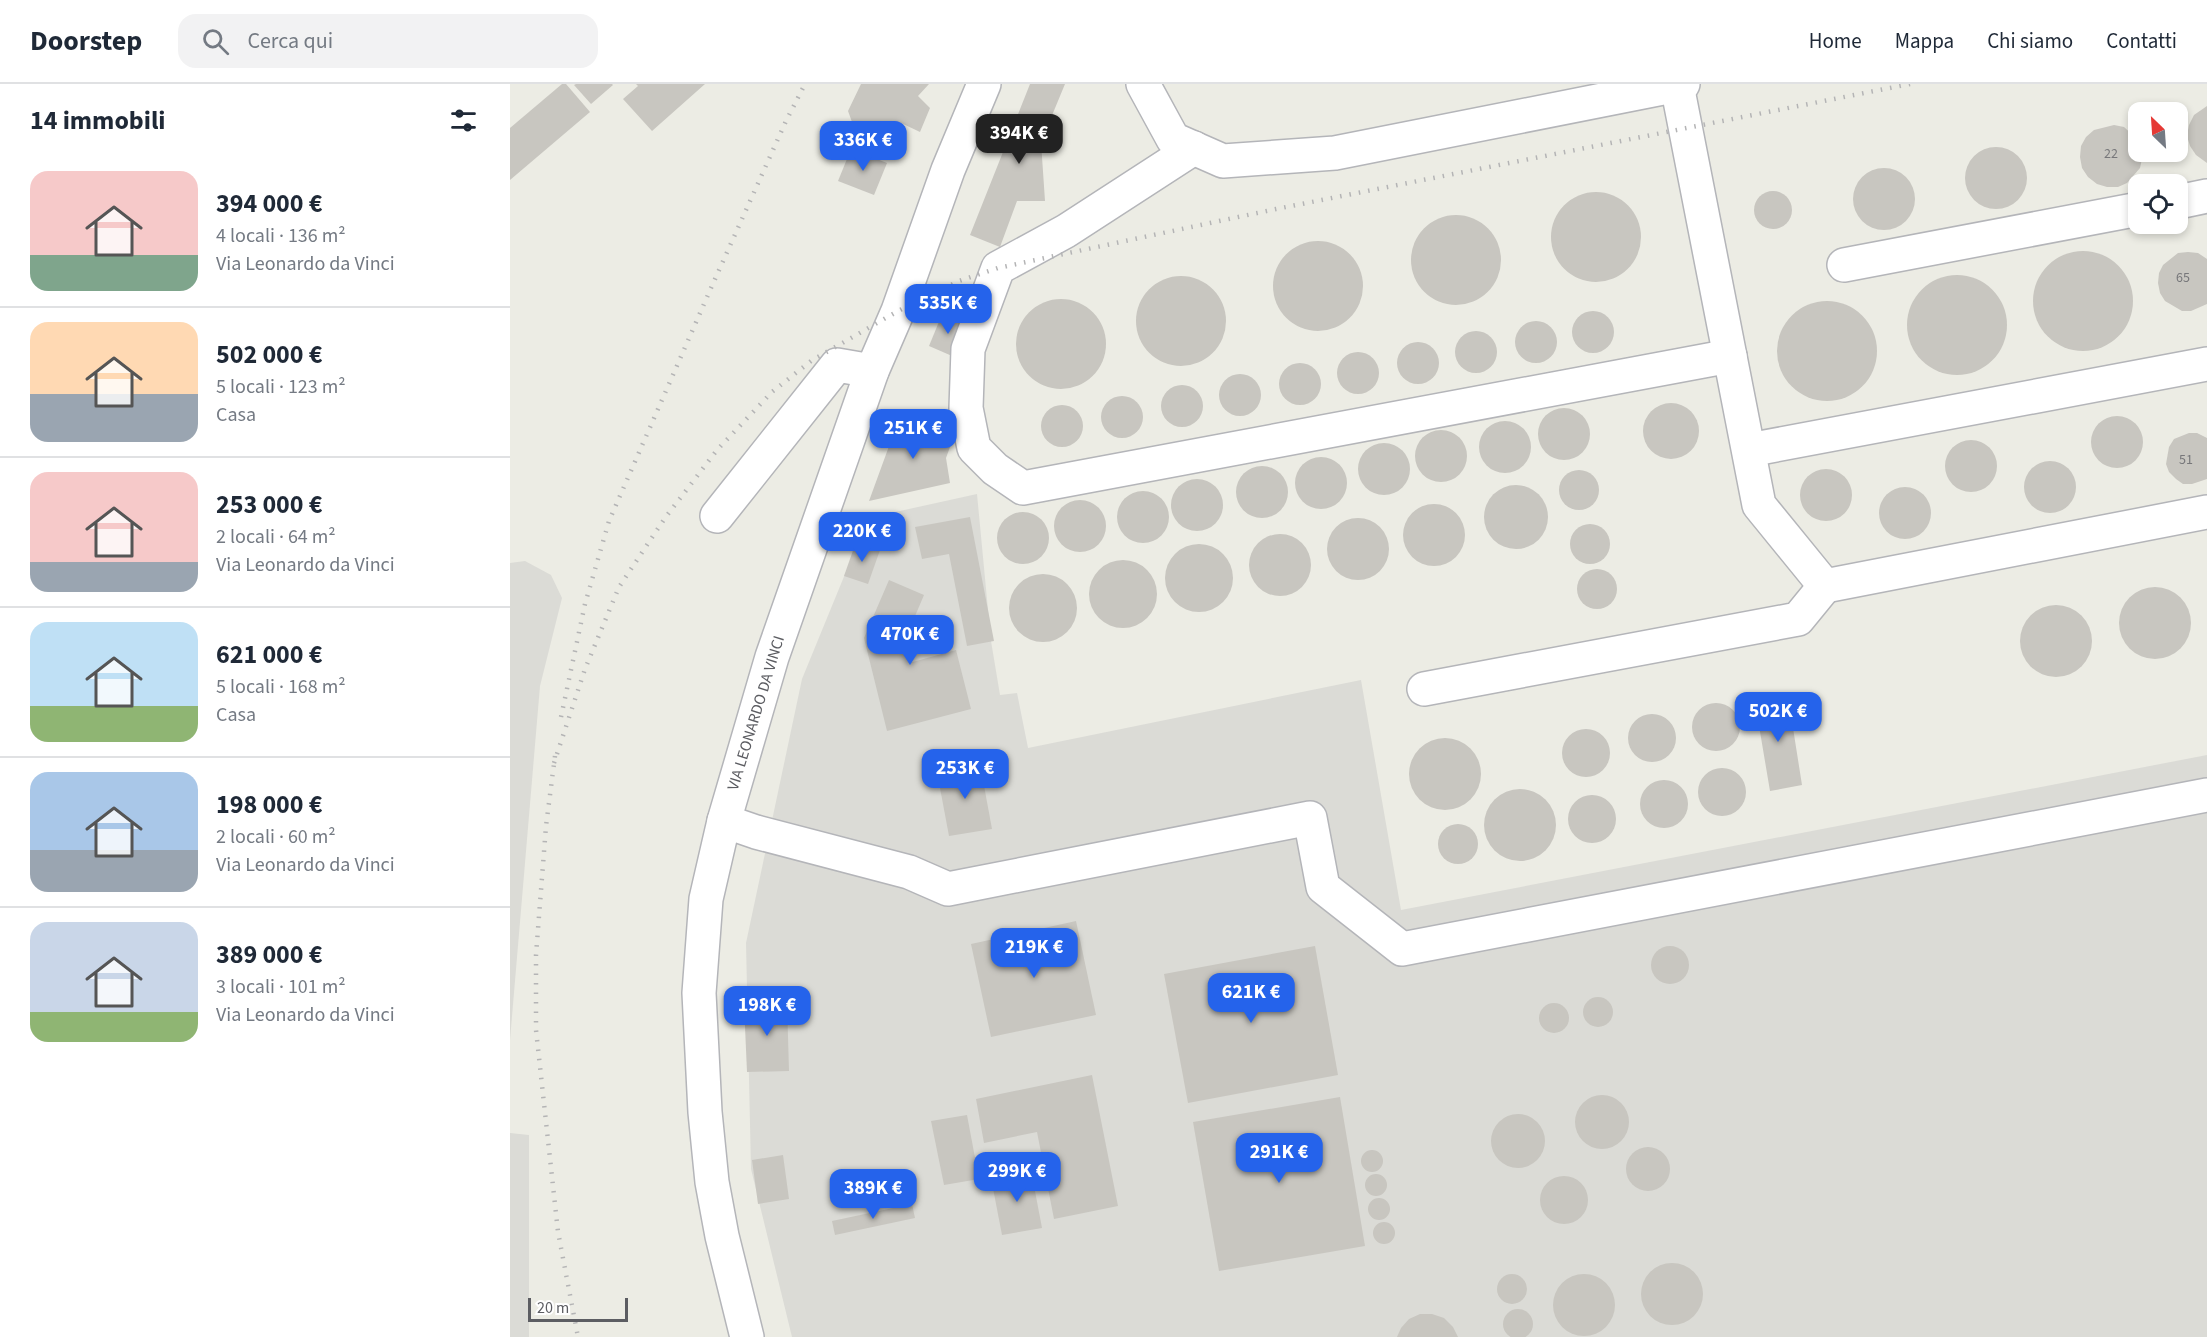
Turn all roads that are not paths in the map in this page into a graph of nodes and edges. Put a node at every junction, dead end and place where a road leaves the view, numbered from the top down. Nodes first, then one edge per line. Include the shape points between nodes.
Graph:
1 (984, 84) edge
2 (1143, 84) edge
3 (1680, 85) edge
4 (973, 99) edge
5 (1194, 148) junction
6 (2207, 196) edge
7 (2188, 200) edge
8 (2128, 211) edge
9 (1844, 266) dead end
10 (1730, 356) junction
11 (2207, 364) edge
12 (872, 371) junction
13 (1749, 450) junction
14 (2207, 512) edge
15 (717, 516) dead end
16 (1825, 586) junction
17 (1424, 689) dead end
18 (2207, 795) edge
19 (724, 820) junction
20 (747, 1337) edge

1 - 4 street, VIA LEONARDO DA VINCI
2 - 5 street via 1173,139
3 - 5 street via 1335,153 1223,161
3 - 10 street
4 - 12 street, VIA LEONARDO DA VINCI via 898,311
5 - 10 street via 1066,231 998,268 968,350 966,408 974,448 1023,488
6 - 7 street
8 - 9 street
10 - 13 street
11 - 13 street
12 - 15 street via 837,364
12 - 19 street, VIA LEONARDO DA VINCI via 772,657
13 - 16 street via 1759,505
14 - 16 street
16 - 17 street via 1798,619
18 - 19 street via 1402,949 1323,887 1310,818 948,889 909,872
19 - 20 street, VIA LEONARDO DA VINCI via 706,899 699,993 712,1182

